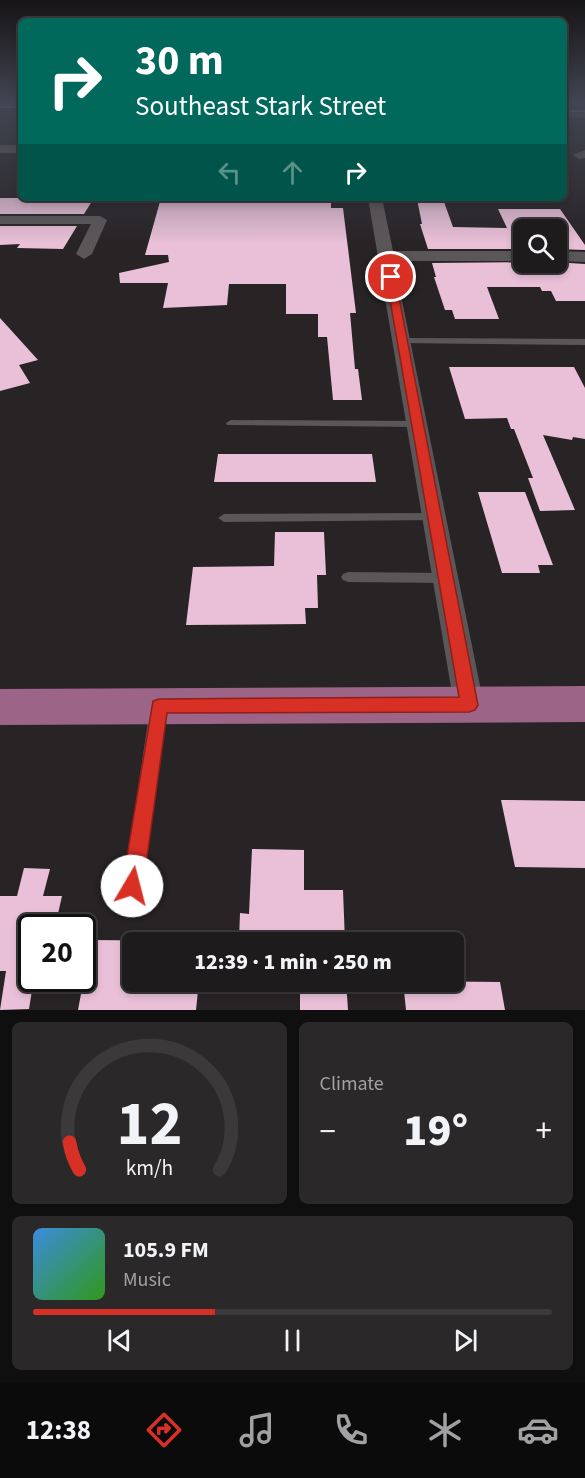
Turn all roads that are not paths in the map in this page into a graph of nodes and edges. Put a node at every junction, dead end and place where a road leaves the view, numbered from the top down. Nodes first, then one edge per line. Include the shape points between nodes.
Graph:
1 (376, 201) edge
2 (0, 220) edge
3 (84, 254) dead end
4 (387, 256) junction
5 (513, 256) edge
6 (567, 256) edge
7 (585, 257) edge
8 (402, 341) junction
9 (585, 342) edge
10 (231, 423) dead end
11 (418, 424) junction
12 (224, 518) dead end
13 (434, 518) junction
14 (348, 577) dead end
15 (446, 578) junction
16 (585, 704) edge
17 (469, 705) junction
18 (159, 706) junction
19 (0, 707) edge
20 (129, 909) dead end

1 - 4 street
2 - 3 street via 100,220
4 - 5 street
4 - 8 street
6 - 7 street
8 - 9 lane
8 - 11 street
10 - 11 lane
11 - 13 street
12 - 13 lane
13 - 15 street
14 - 15 lane
15 - 17 street
16 - 17 main road
17 - 18 main road
18 - 19 main road
18 - 20 lane

